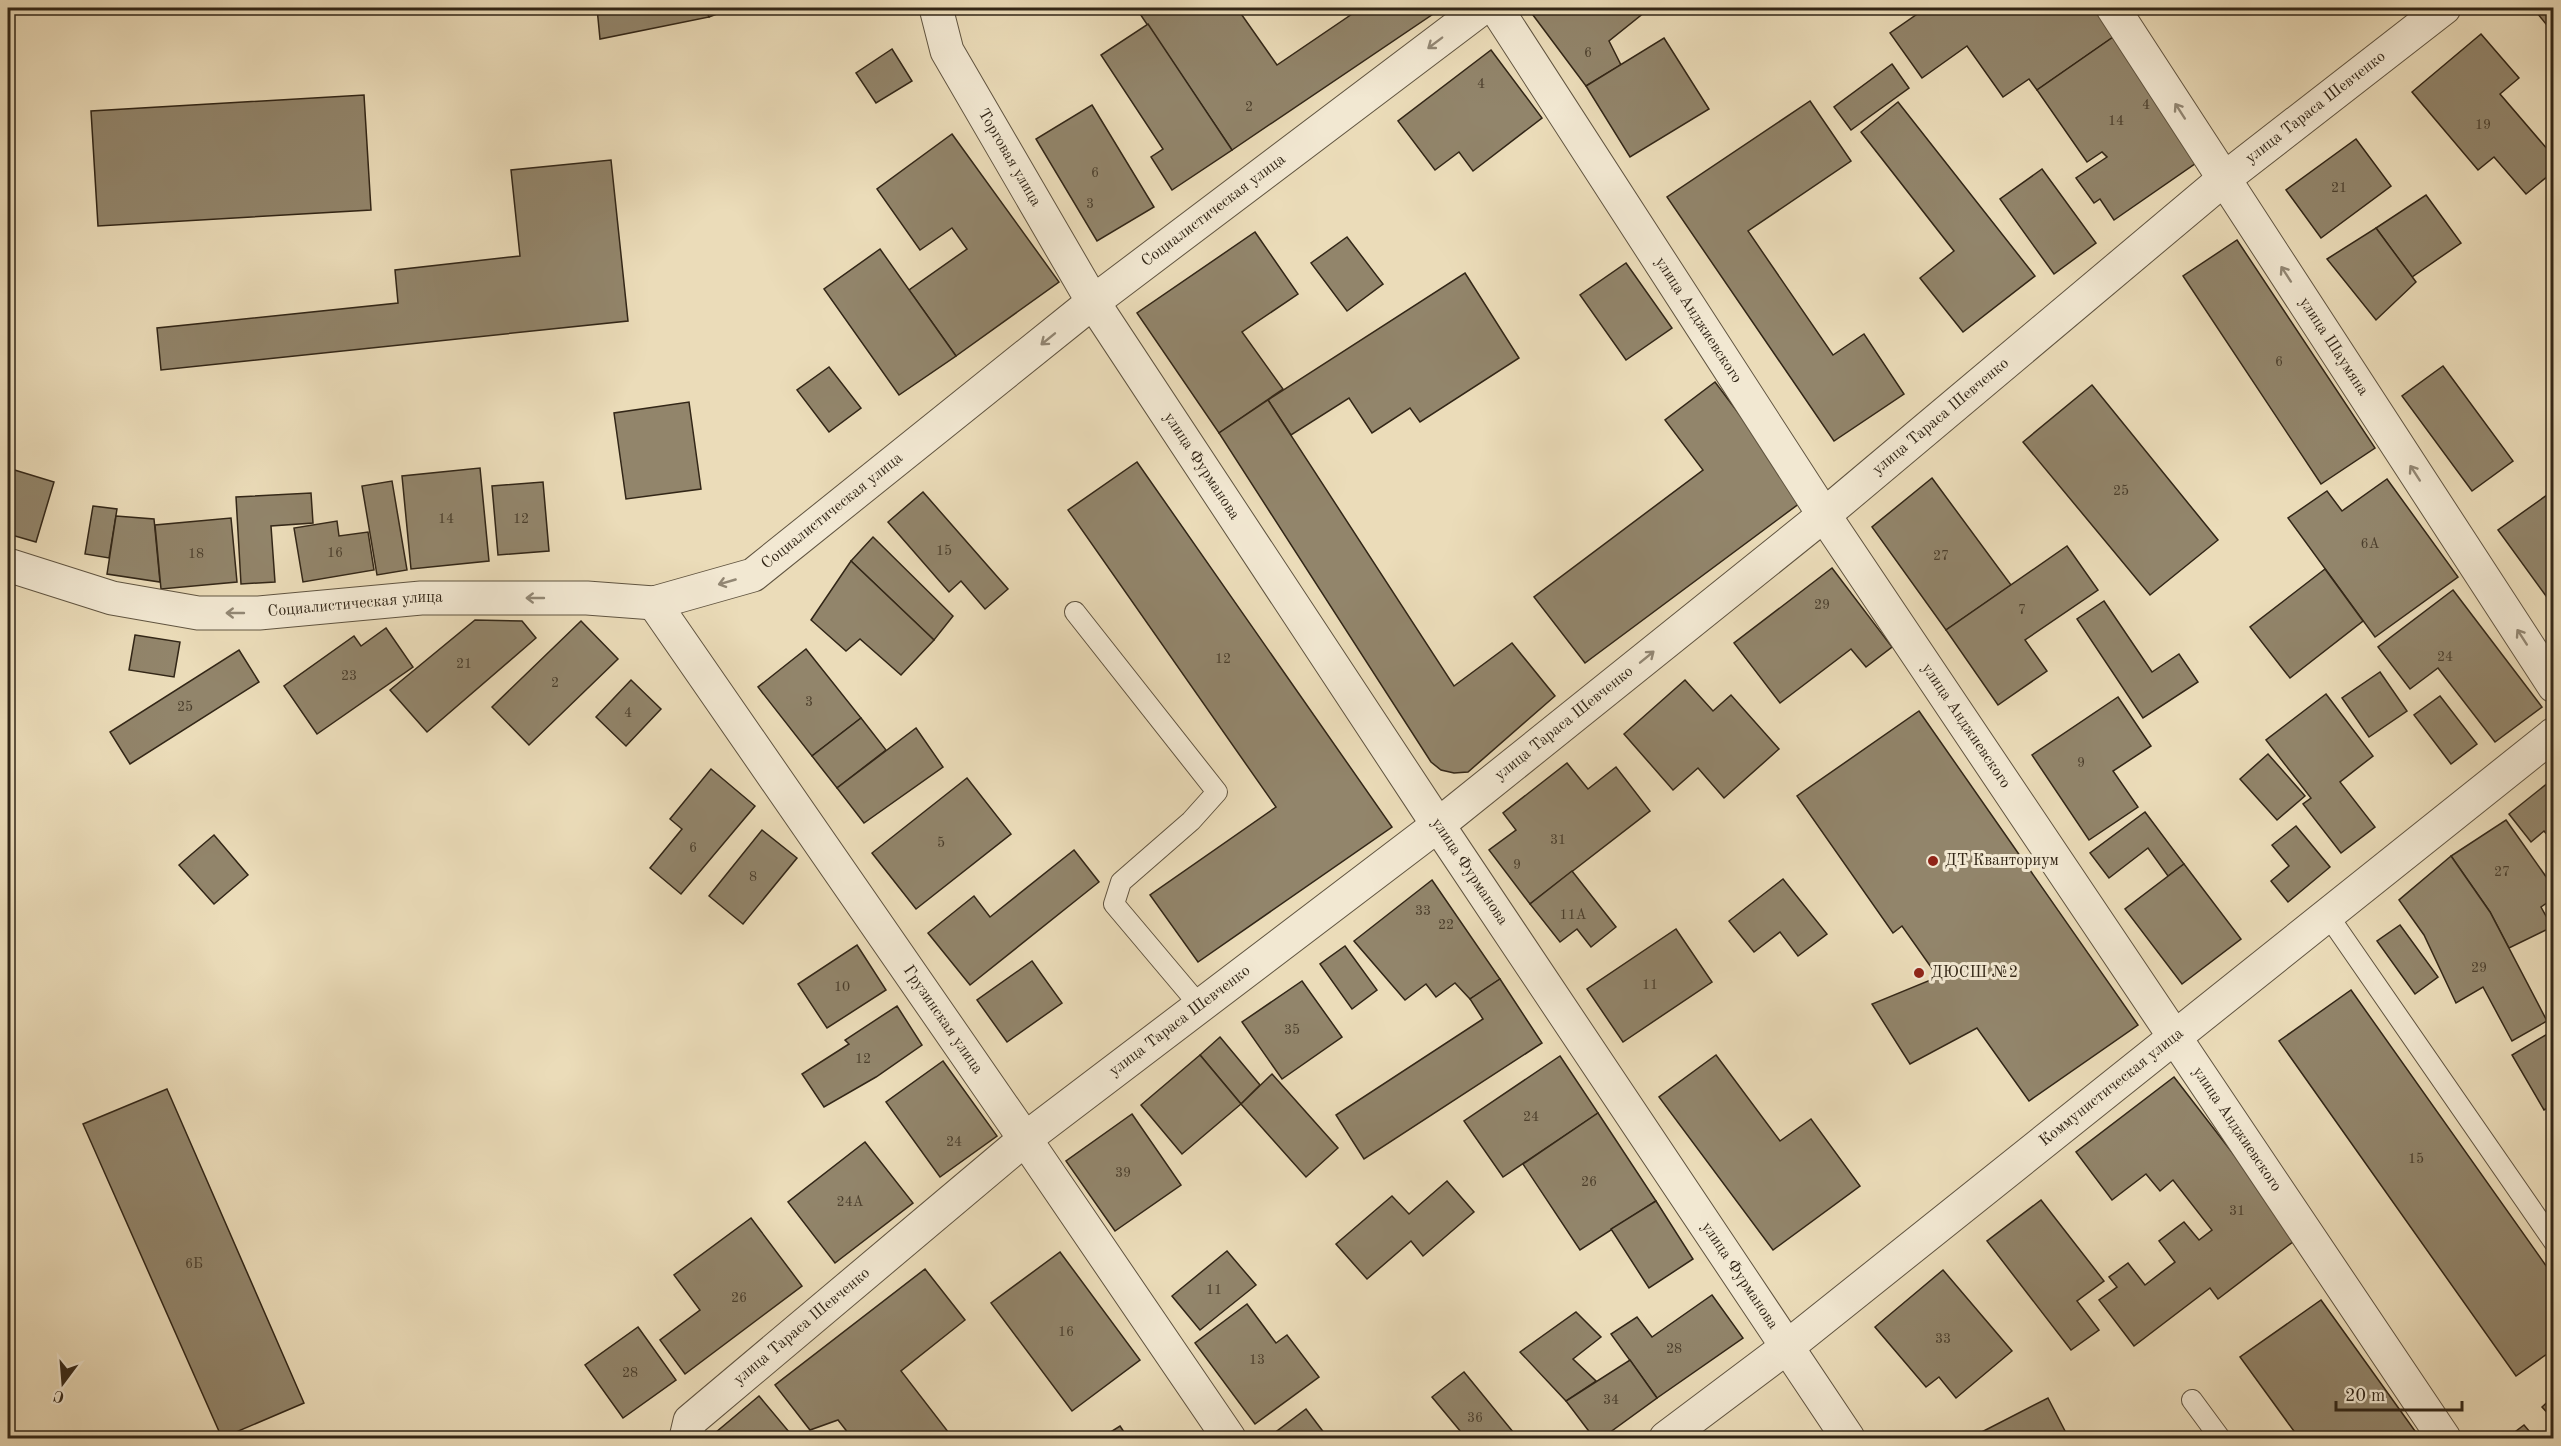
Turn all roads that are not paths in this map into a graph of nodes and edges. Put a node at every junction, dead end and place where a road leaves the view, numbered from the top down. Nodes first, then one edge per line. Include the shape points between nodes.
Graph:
1 (936, 8) edge
2 (1482, 8) edge
3 (1496, 8) edge
4 (2112, 8) edge
5 (2444, 8) edge
6 (2224, 179) junction
7 (1094, 302) junction
8 (1824, 516) junction
9 (8, 565) edge
10 (654, 603) junction
11 (1076, 612) dead end
12 (2553, 686) edge
13 (2553, 734) edge
14 (1438, 825) junction
15 (2327, 914) junction
16 (1200, 1006) junction
17 (2174, 1036) junction
18 (1025, 1139) junction
19 (2553, 1242) edge
20 (1786, 1347) junction
21 (2192, 1400) dead end
22 (686, 1438) edge
23 (1229, 1438) edge
24 (1666, 1438) edge
25 (1848, 1438) edge
26 (2220, 1438) edge
27 (2444, 1438) edge

1 - 7 street, Торговая улица via 947,51
2 -> 7 street, Социалистическая улица
3 - 8 street, улица Анджиевского
6 -> 4 street, улица Шаумяна
5 - 6 street, улица Тараса Шевченко
6 - 8 street, улица Тараса Шевченко
12 -> 6 street, улица Шаумяна
7 -> 10 street, Социалистическая улица via 753,575
7 - 14 street, улица Фурманова
14 -> 8 street, улица Тараса Шевченко
8 - 17 street, улица Анджиевского
10 -> 9 street, Социалистическая улица via 587,598 421,598 259,613 198,613 112,598
10 - 18 street, Грузинская улица
11 - 16 lane via 1217,792 1183,828 1121,882 1114,904
13 - 15 street, Коммунистическая улица
14 - 16 street, улица Тараса Шевченко
14 - 20 street, улица Фурманова
15 - 17 street, Коммунистическая улица
15 - 19 lane
16 - 18 street, улица Тараса Шевченко
17 - 20 street, Коммунистическая улица
17 - 27 street, улица Анджиевского
18 - 22 street, улица Тараса Шевченко via 690,1421
18 - 23 street, Грузинская улица
20 - 24 street, Коммунистическая улица
20 - 25 street, улица Фурманова
21 - 26 lane

